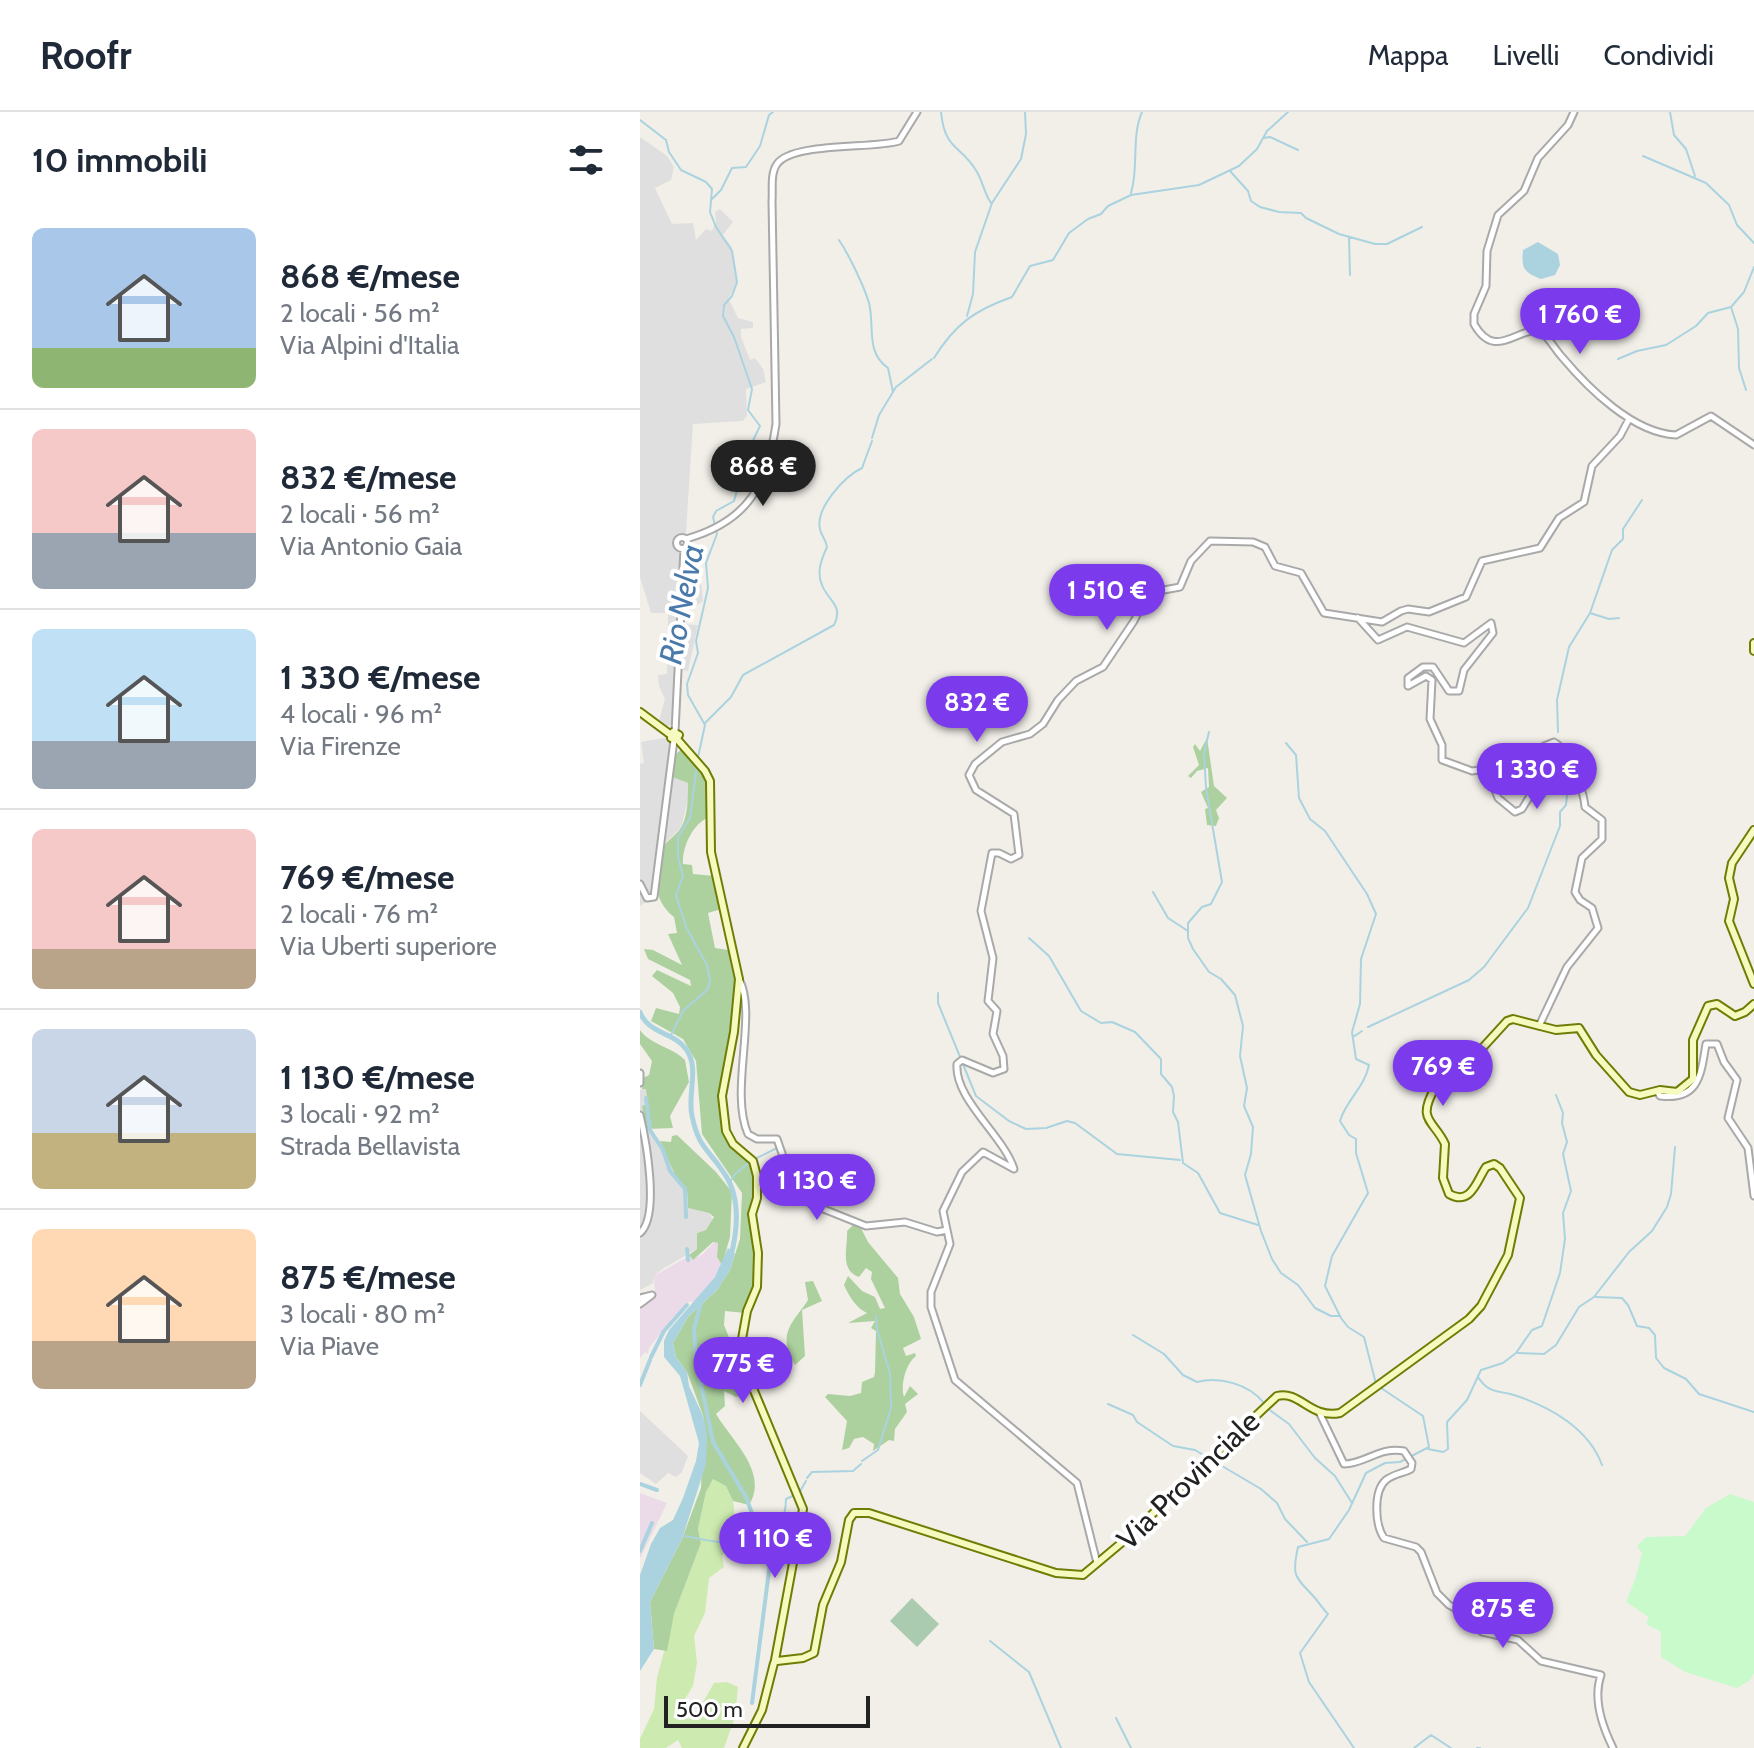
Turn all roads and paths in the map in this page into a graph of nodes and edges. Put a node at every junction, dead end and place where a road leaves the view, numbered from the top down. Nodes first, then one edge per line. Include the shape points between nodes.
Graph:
1 (917, 112) edge
2 (1574, 112) edge
3 (1629, 419) junction
4 (1754, 445) edge
5 (1357, 618) junction
6 (1373, 621) junction
7 (1369, 632) junction
8 (1754, 643) edge
9 (1754, 651) edge
10 (640, 712) edge
11 (674, 736) junction
12 (1754, 830) edge
13 (640, 884) edge
14 (739, 979) junction
15 (1754, 984) edge
16 (1754, 1004) edge
17 (1542, 1025) junction
18 (640, 1073) edge
19 (640, 1083) edge
20 (1657, 1091) junction
21 (640, 1115) edge
22 (1754, 1196) edge
23 (947, 1230) junction
24 (643, 1231) edge
25 (640, 1298) edge
26 (640, 1304) edge
27 (1320, 1414) junction
28 (1329, 1415) junction
29 (1325, 1422) junction
30 (1098, 1564) junction
31 (775, 1662) junction
32 (743, 1748) edge
33 (1613, 1748) edge

1 - 11 street via 904,137 894,143 784,158 774,171 774,438 765,475 750,503 715,527 679,538 683,558
2 - 3 street via 1538,158 1524,191 1498,215 1474,324 1485,338 1498,342 1542,332 1576,373
3 - 4 street via 1676,435 1711,416
3 - 6 street via 1592,466 1584,502 1559,518 1540,548 1479,564 1459,602 1429,612 1408,609
5 - 6 street
5 - 7 street
5 - 23 street via 1324,613 1301,573 1275,566 1261,544 1214,541 1191,561 1180,587 1145,596 1103,667 1076,681 1048,719 975,764 969,775 976,790 1014,814 1019,855 1011,859 992,853 981,904 993,958 988,1001 997,1011 993,1034 1004,1069 993,1073 960,1061 957,1071 1014,1169 978,1154 962,1172 943,1211
6 - 7 street
7 - 17 street via 1382,639 1407,627 1464,643 1487,623 1494,625 1464,670 1459,691 1449,691 1433,667 1423,667 1408,678 1408,686 1426,676 1432,680 1430,710 1442,760 1472,771 1487,769 1498,798 1515,812 1541,778 1544,746 1550,742 1567,755 1585,807 1601,817 1602,839 1582,858 1576,881 1576,896 1592,908 1598,928 1567,967
8 - 9 main road
10 - 11 main road
11 - 13 street via 654,897 645,896
11 - 14 main road via 705,771 711,793 711,852
12 - 15 main road via 1732,863 1729,921
14 - 23 street via 744,1009 740,1078 743,1121 750,1137 780,1142 783,1164 803,1199 866,1226 905,1222
14 - 31 main road via 722,1096 727,1135 753,1161 757,1191 752,1214 757,1287 747,1311 743,1364 803,1513
16 - 20 main road via 1735,1016 1717,1004 1708,1006 1693,1040 1693,1079 1677,1092
17 - 20 main road via 1579,1028 1629,1092
17 - 28 main road via 1507,1021 1455,1078 1435,1088 1430,1099 1428,1121 1446,1145 1443,1178 1449,1194 1467,1196 1490,1164 1500,1168 1521,1202 1508,1255 1481,1306 1358,1403
18 - 19 street
20 - 22 street via 1672,1097 1689,1090 1702,1074 1706,1044 1717,1044 1737,1080 1728,1118 1748,1148
21 - 24 street via 650,1208
23 - 30 street via 949,1250 929,1299 952,1375 1072,1477
25 - 26 street via 652,1295
27 - 28 main road
27 - 29 street
27 - 30 main road, Via Provinciale via 1292,1395 1278,1396
28 - 29 street
29 - 33 street via 1344,1464 1385,1450 1402,1450 1408,1456 1411,1469 1381,1487 1378,1525 1384,1538 1421,1552 1437,1593 1482,1632 1518,1640 1541,1661 1601,1675 1597,1696
30 - 31 main road via 1083,1575 1067,1576 858,1512 849,1520 814,1653
31 - 32 main road via 762,1710

